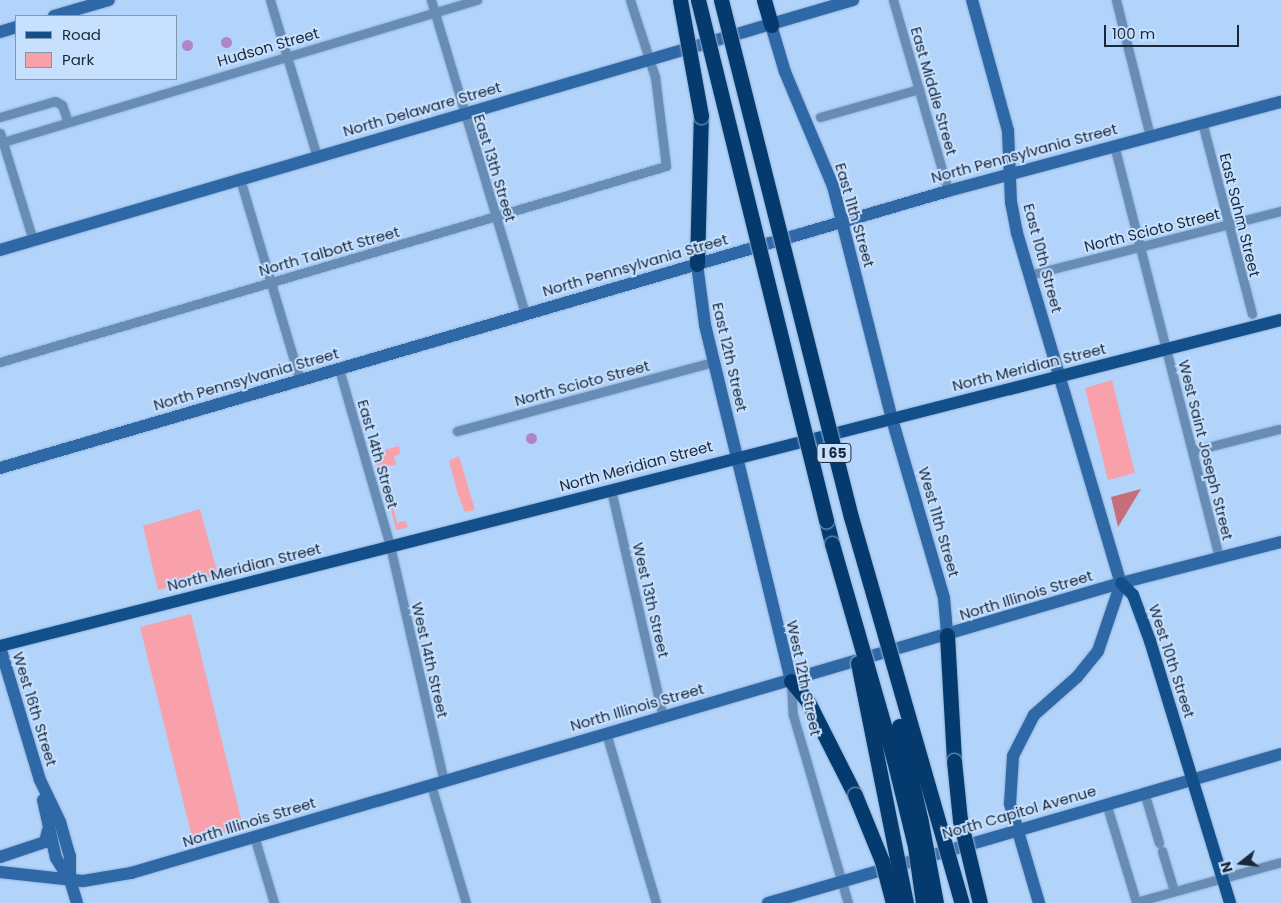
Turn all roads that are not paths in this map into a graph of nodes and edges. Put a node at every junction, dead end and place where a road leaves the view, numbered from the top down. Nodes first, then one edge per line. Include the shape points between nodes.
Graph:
1 (109, 0) edge
2 (270, 0) edge
3 (431, 0) edge
4 (477, 0) edge
5 (630, 0) edge
6 (680, 0) edge
7 (698, 0) edge
8 (721, 0) edge
9 (764, 0) edge
10 (853, 0) edge
11 (893, 0) edge
12 (972, 0) edge
13 (1116, 0) edge
14 (825, 4) edge
15 (435, 12) junction
16 (57, 15) edge
17 (771, 25) junction
18 (15, 27) edge
19 (0, 32) edge
20 (286, 56) junction
21 (647, 60) junction
22 (919, 89) junction
23 (1281, 102) edge
24 (465, 113) junction
25 (0, 117) edge
26 (820, 117) dead end
27 (68, 122) junction
28 (1202, 122) junction
29 (0, 133) edge
30 (1150, 136) junction
31 (3, 142) junction
32 (1114, 145) junction
33 (317, 157) junction
34 (1011, 173) junction
35 (240, 179) junction
36 (948, 191) junction
37 (1281, 211) edge
38 (496, 216) junction
39 (841, 222) junction
40 (1228, 224) junction
41 (33, 240) junction
42 (1140, 247) junction
43 (0, 250) edge
44 (698, 264) junction
45 (1029, 275) junction
46 (270, 283) junction
47 (525, 314) junction
48 (1252, 314) dead end
49 (1281, 320) edge
50 (1166, 349) junction
51 (0, 362) edge
52 (714, 362) junction
53 (339, 369) junction
54 (1059, 376) junction
55 (300, 380) junction
56 (892, 419) junction
57 (1279, 429) dead end
58 (457, 431) dead end
59 (1192, 451) junction
60 (736, 457) junction
61 (0, 468) edge
62 (611, 490) junction
63 (1281, 542) edge
64 (832, 544) junction
65 (390, 546) junction
66 (862, 556) junction
67 (1220, 558) junction
68 (1121, 583) junction
69 (947, 635) junction
70 (0, 646) edge
71 (791, 681) junction
72 (663, 717) junction
73 (606, 733) junction
74 (1281, 754) edge
75 (1192, 779) junction
76 (40, 780) junction
77 (444, 781) junction
78 (431, 785) junction
79 (1144, 792) junction
80 (1106, 804) junction
81 (1017, 829) junction
82 (48, 830) junction
83 (254, 836) junction
84 (0, 857) edge
85 (1281, 862) edge
86 (0, 872) edge
87 (1222, 877) junction
88 (70, 880) junction
89 (841, 881) junction
90 (1174, 891) junction
91 (1136, 902) edge
92 (77, 903) edge
93 (274, 903) edge
94 (466, 903) edge
95 (656, 903) edge
96 (768, 903) edge
97 (848, 903) edge
98 (893, 903) edge
99 (906, 903) edge
100 (924, 903) edge
101 (936, 903) edge
102 (962, 903) edge
103 (980, 903) edge
104 (1039, 903) edge
105 (1230, 903) edge

1 - 16 main road
2 - 20 street
3 - 15 street, East 13th Street
4 - 15 street, Hudson Street
5 - 21 street
6 - 44 highway, bridge via 701,116
7 - 64 highway, I 65, bridge
8 - 66 highway, I 65, bridge
9 - 17 highway
10 - 14 main road, North Delaware Street
11 - 22 street, East Middle Street
12 - 34 main road, East 10th Street via 1005,116
13 - 30 street
14 - 17 main road, North Delaware Street
15 - 20 street, Hudson Street
15 - 24 street, East 13th Street
17 - 21 main road, North Delaware Street
17 - 39 main road, East 11th Street via 785,72 832,186
18 - 19 main road
20 - 27 street, Hudson Street
20 - 33 street
21 - 24 main road, North Delaware Street
21 - 38 street, North Talbott Street via 655,77 666,166
22 - 26 street
22 - 36 street, East Middle Street
23 - 28 main road, North Pennsylvania Street
24 - 33 main road, North Delaware Street
24 - 38 street, East 13th Street
25 - 27 street via 55,101 62,105
27 - 31 street, Hudson Street
28 - 30 main road, North Pennsylvania Street
28 - 40 street, East Sahm Street
29 - 31 street
30 - 32 main road, North Pennsylvania Street
31 - 41 street
32 - 34 main road, North Pennsylvania Street
32 - 42 street, West Saint Joseph Street
33 - 35 main road, North Delaware Street
34 - 36 main road, North Pennsylvania Street
34 - 45 main road, East 10th Street via 1012,212
35 - 41 main road, North Delaware Street
35 - 46 street
36 - 39 main road, North Pennsylvania Street
37 - 40 street, North Scioto Street
38 - 46 street, North Talbott Street
38 - 47 street, East 13th Street
39 - 44 main road, North Pennsylvania Street
39 - 56 main road, East 11th Street
40 - 42 street, North Scioto Street
40 - 48 street, East Sahm Street
41 - 43 main road, North Delaware Street
42 - 45 street, North Scioto Street
42 - 50 street, West Saint Joseph Street
44 - 47 main road, North Pennsylvania Street
44 - 52 main road, East 12th Street via 703,316
45 - 54 main road, East 10th Street
46 - 51 street, North Talbott Street
46 - 55 street
47 - 53 main road, North Pennsylvania Street
49 - 50 main road, North Meridian Street
50 - 54 main road, North Meridian Street
50 - 59 street, West Saint Joseph Street
52 - 58 street, North Scioto Street
52 - 60 main road, East 12th Street
53 - 55 main road, North Pennsylvania Street
53 - 65 street, East 14th Street
54 - 56 main road, North Meridian Street
54 - 68 main road, West 10th Street
55 - 61 main road, North Pennsylvania Street
56 - 60 main road, North Meridian Street
56 - 69 main road, West 11th Street via 944,598
57 - 59 street
59 - 67 street, West Saint Joseph Street
60 - 62 main road, North Meridian Street
60 - 71 main road, West 12th Street
62 - 65 main road, North Meridian Street
62 - 72 street, West 13th Street
63 - 67 main road, North Illinois Street
64 - 99 highway, I 65, bridge via 880,762
64 - 100 highway, bridge via 892,752
65 - 70 main road, North Meridian Street
65 - 77 street, West 14th Street
66 - 101 highway, bridge via 922,822
66 - 102 highway, I 65, bridge
67 - 68 main road, North Illinois Street
68 - 69 main road, North Illinois Street
68 - 75 main road, West 10th Street via 1131,592 1138,607
68 - 81 main road via 1098,651 1077,677 1042,706 1017,744 1009,786
69 - 71 main road, North Illinois Street
69 - 103 highway, bridge via 960,820
70 - 76 main road, West 16th Street
71 - 72 main road, North Illinois Street
71 - 89 street, West 12th Street via 793,714
71 - 98 highway, bridge via 805,698 855,795 882,861
72 - 73 main road, North Illinois Street
73 - 77 main road, North Illinois Street
73 - 95 street
74 - 75 main road, North Capitol Avenue
75 - 79 main road, North Capitol Avenue
75 - 87 main road, West 10th Street
76 - 82 main road, West 16th Street
76 - 88 main road, West 16th Street via 60,822 70,856
77 - 78 main road, North Illinois Street
78 - 83 main road, North Illinois Street
78 - 94 street
79 - 80 main road, North Capitol Avenue
79 - 90 street
80 - 81 main road, North Capitol Avenue
80 - 91 street
81 - 89 main road, North Capitol Avenue
81 - 104 main road
82 - 84 main road via 45,842
82 - 88 main road, West 16th Street via 56,858
83 - 88 main road, North Illinois Street via 117,876
83 - 93 street
85 - 87 street
86 - 88 main road, North Illinois Street
87 - 90 street
87 - 105 main road, West 10th Street
88 - 92 main road, West 16th Street
89 - 96 main road, North Capitol Avenue
89 - 97 street, West 12th Street
90 - 91 street

